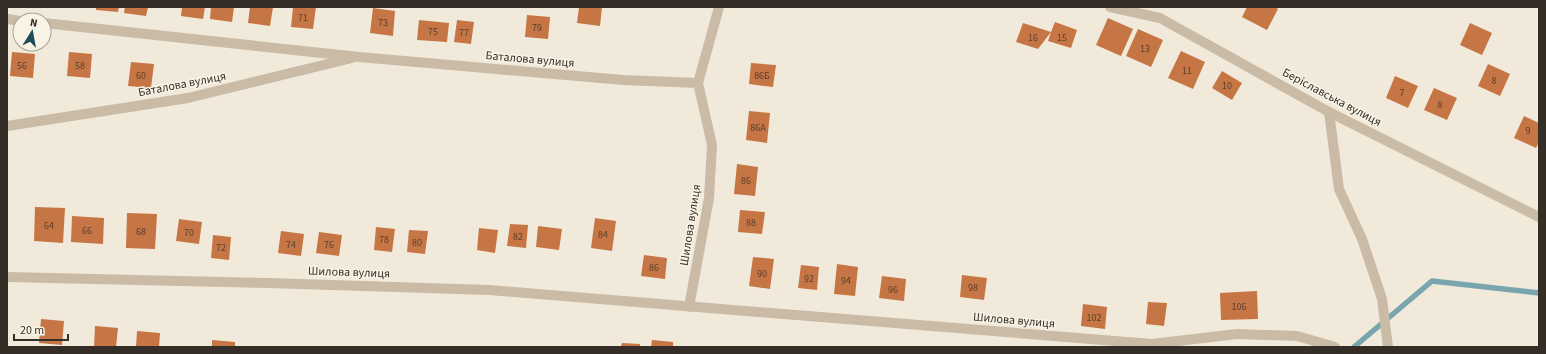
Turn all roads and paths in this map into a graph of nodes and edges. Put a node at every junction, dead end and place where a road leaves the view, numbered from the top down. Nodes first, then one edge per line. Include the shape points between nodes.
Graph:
1 (719, 7) edge
2 (1110, 7) edge
3 (52, 24) edge
4 (359, 57) junction
5 (698, 83) junction
6 (1329, 112) junction
7 (7, 126) edge
8 (1539, 217) edge
9 (7, 277) edge
10 (689, 307) junction
11 (1336, 347) edge
12 (1388, 347) edge

1 - 5 street, Шилова вулиця
2 - 6 street, Беріславська вулиця via 1160,18
3 - 4 street, Баталова вулиця
4 - 5 street, Баталова вулиця via 623,80
4 - 7 street, Баталова вулиця via 188,98
5 - 10 street, Шилова вулиця via 712,146 709,198
6 - 8 street, Беріславська вулиця
6 - 12 street via 1339,189 1362,239 1382,299
9 - 10 street, Шилова вулиця via 489,290
10 - 11 street, Шилова вулиця via 1152,344 1237,334 1297,336

